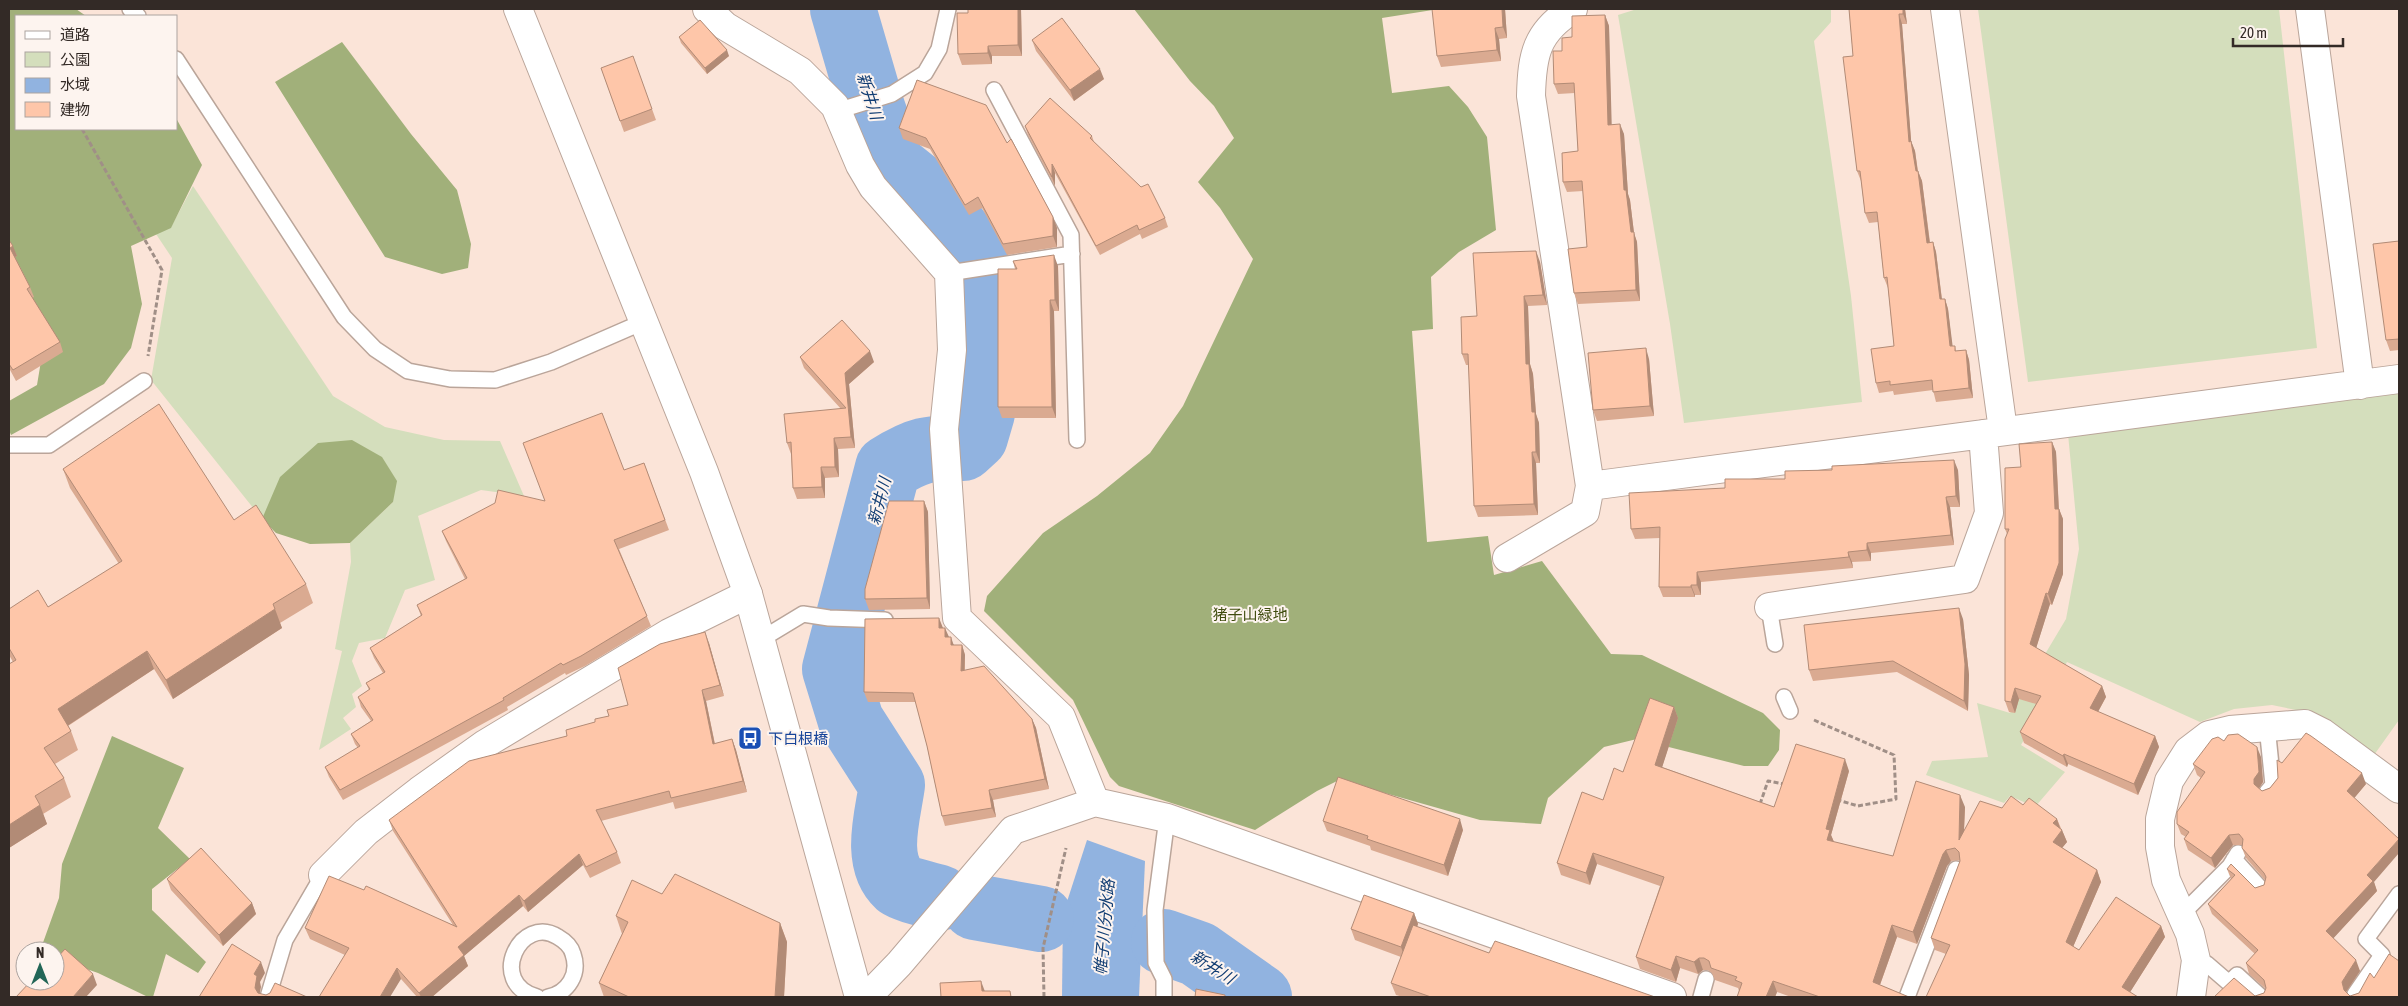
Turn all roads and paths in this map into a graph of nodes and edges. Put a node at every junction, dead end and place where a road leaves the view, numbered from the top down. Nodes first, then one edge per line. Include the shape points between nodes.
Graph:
1 (518, 9) edge
2 (707, 9) edge
3 (948, 9) edge
4 (1573, 9) edge
5 (1945, 9) edge
6 (2310, 9) edge
7 (178, 62) edge
8 (994, 90) dead end
9 (837, 111) junction
10 (83, 130) edge
11 (1072, 254) junction
12 (949, 273) junction
13 (643, 322) junction
14 (2399, 379) edge
15 (144, 381) joint
16 (2360, 385) junction
17 (1993, 432) junction
18 (1077, 440) dead end
19 (9, 445) edge
20 (1590, 486) junction
21 (1507, 558) dead end
22 (748, 594) junction
23 (1770, 607) joint
24 (898, 619) edge
25 (760, 640) junction
26 (1775, 644) dead end
27 (1817, 721) dead end
28 (2267, 726) junction
29 (1786, 784) edge
30 (2399, 789) edge
31 (2267, 792) edge
32 (1831, 797) edge
33 (1084, 806) junction
34 (1759, 808) edge
35 (1167, 818) junction
36 (1956, 869) edge
37 (323, 875) joint
38 (2261, 889) edge
39 (2399, 894) edge
40 (2181, 915) junction
41 (2196, 960) junction
42 (1706, 980) edge
43 (268, 997) edge
44 (537, 997) edge
45 (555, 997) edge
46 (859, 997) edge
47 (867, 997) edge
48 (1044, 997) edge
49 (1164, 997) edge
50 (1672, 997) edge
51 (1701, 997) edge
52 (1907, 997) edge
53 (2191, 997) edge
54 (2261, 997) edge
55 (2356, 997) edge

1 - 13 street
2 - 9 street via 725,26 800,71
3 - 9 lane via 939,49 925,73 892,94
4 - 20 street via 1542,36 1532,65 1531,96
5 - 17 street
6 - 16 street
7 - 13 lane via 344,317 375,349 408,371 450,379 495,380 551,362
8 - 11 lane via 1071,235
9 - 12 street via 873,187
10 - 15 path via 162,270
11 - 12 lane
11 - 18 lane
12 - 33 street via 952,350 944,429 952,618 1061,718
13 - 22 street via 704,472
14 - 16 street
15 - 19 lane via 50,445
16 - 17 street
17 - 20 street
17 - 23 street via 1989,513 1965,579
20 - 21 street via 1585,512
22 - 25 street
22 - 37 street via 670,633 485,744 366,832
23 - 26 lane
24 - 25 lane via 830,618 803,614
25 - 46 street
27 - 32 path via 1894,755 1896,799 1858,806
28 - 30 street via 2305,724 2323,733
28 - 31 lane via 2273,785
28 - 40 street via 2209,735 2188,751 2169,781 2160,819 2160,847 2166,880
29 - 34 path via 1768,782
33 - 35 street
33 - 47 street via 1013,830
33 - 48 path via 1043,948
35 - 49 lane via 1155,910 1156,963 1164,980
35 - 50 street
36 - 52 lane
37 - 43 lane via 285,940
38 - 40 lane via 2236,856
39 - 55 lane via 2366,939 2382,955
40 - 41 street via 2190,934
41 - 53 street
41 - 54 lane via 2207,964 2229,983 2237,975
42 - 51 lane
44 - 45 lane via 518,986 510,966 517,946 524,939 544,933 565,941 575,959 572,981

